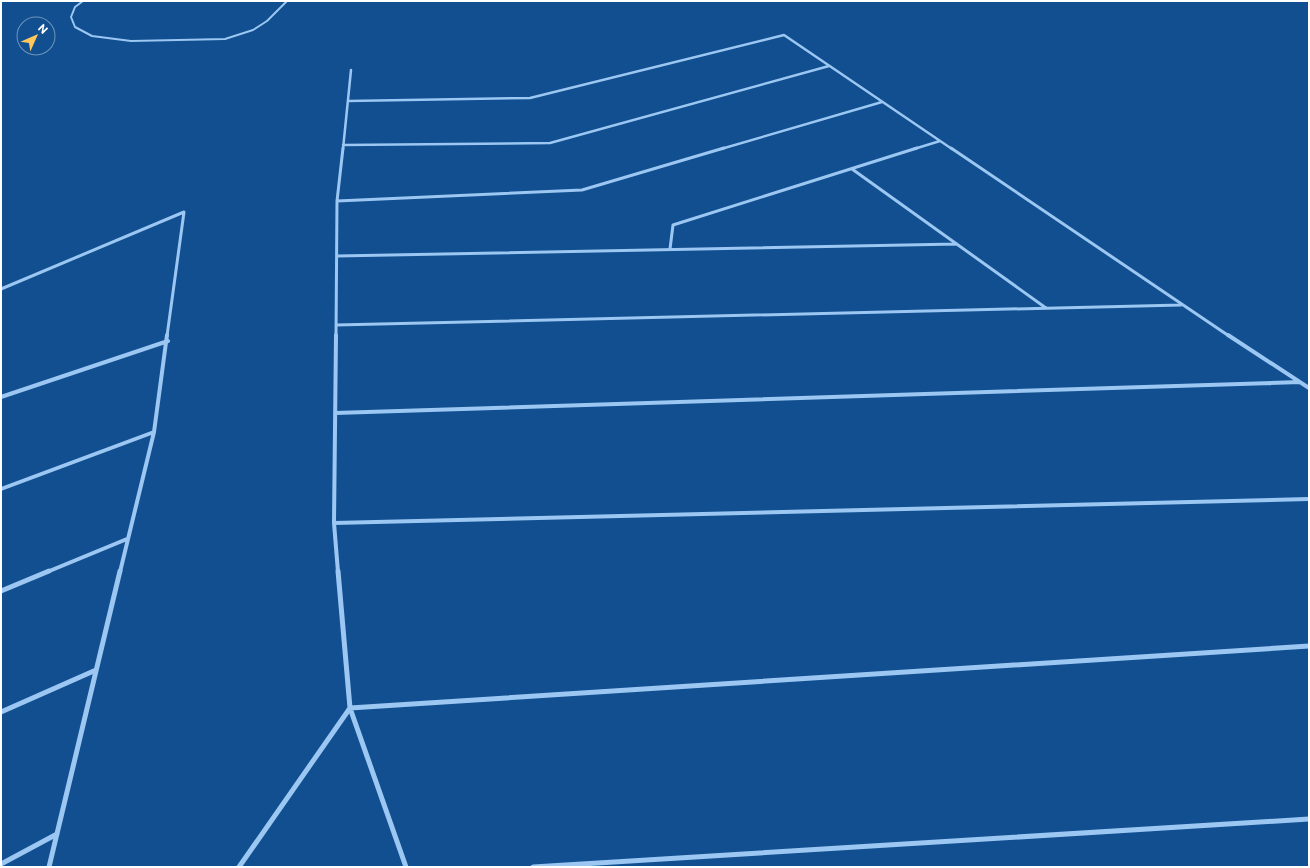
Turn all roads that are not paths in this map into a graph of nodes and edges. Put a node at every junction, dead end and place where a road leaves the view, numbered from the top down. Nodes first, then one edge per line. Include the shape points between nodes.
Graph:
1 (83, 1) edge
2 (287, 1) edge
3 (829, 66) junction
4 (351, 70) dead end
5 (348, 101) junction
6 (882, 102) junction
7 (940, 141) junction
8 (343, 145) junction
9 (852, 169) junction
10 (337, 201) junction
11 (957, 244) junction
12 (670, 250) junction
13 (336, 256) junction
14 (1, 289) edge
15 (1181, 305) junction
16 (1046, 308) junction
17 (336, 325) junction
18 (168, 341) junction
19 (1300, 382) junction
20 (1309, 388) edge
21 (1, 397) edge
22 (335, 413) junction
23 (154, 432) junction
24 (1, 489) edge
25 (1309, 499) edge
26 (334, 523) junction
27 (127, 539) junction
28 (1, 592) edge
29 (1309, 646) edge
30 (96, 670) junction
31 (350, 708) junction
32 (1, 712) edge
33 (1309, 818) edge
34 (57, 834) junction
35 (1, 864) edge
36 (49, 867) edge
37 (239, 867) edge
38 (406, 867) edge
39 (532, 867) edge

1 - 2 lane via 75,7 71,17 75,27 92,36 131,41 225,39 253,30 267,21
3 - 5 street via 784,35 530,98
3 - 6 street
3 - 8 street via 550,143
4 - 5 street
5 - 8 street
6 - 7 street
6 - 10 street via 582,190
7 - 9 street
7 - 15 street
8 - 10 street
9 - 11 street
9 - 12 street via 673,225
10 - 13 street
11 - 12 street
11 - 16 street
12 - 13 street
13 - 17 street
14 - 18 street via 184,212
15 - 16 street
15 - 19 street
16 - 17 street
17 - 22 street
18 - 21 street
18 - 23 street
19 - 20 street
19 - 22 street
22 - 26 street
23 - 24 street
23 - 27 street
25 - 26 street
26 - 31 street
27 - 28 street
27 - 30 street
29 - 31 street
30 - 32 street
30 - 34 street
31 - 37 street
31 - 38 street
33 - 39 street
34 - 35 street
34 - 36 street

